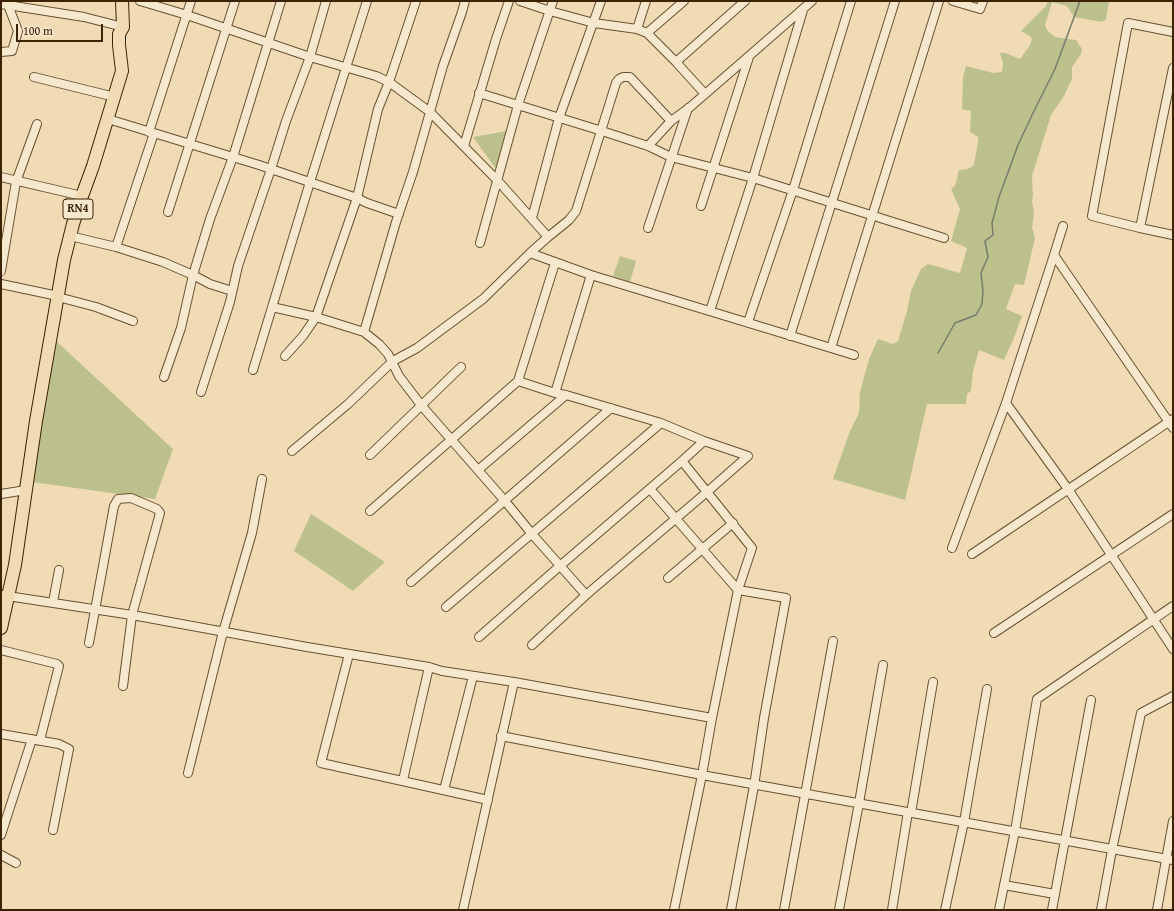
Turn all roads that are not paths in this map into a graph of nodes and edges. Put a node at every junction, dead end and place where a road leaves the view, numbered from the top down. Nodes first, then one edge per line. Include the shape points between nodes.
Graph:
1 (122, 1) edge
2 (191, 1) edge
3 (236, 1) edge
4 (281, 1) edge
5 (326, 1) edge
6 (367, 1) edge
7 (416, 1) edge
8 (465, 1) edge
9 (509, 1) edge
10 (520, 1) edge
11 (553, 1) edge
12 (601, 1) edge
13 (646, 1) edge
14 (684, 1) edge
15 (745, 1) edge
16 (812, 1) edge
17 (851, 1) edge
18 (895, 1) edge
19 (939, 1) edge
20 (953, 1) edge
21 (982, 1) edge
22 (144, 2) edge
23 (6, 3) edge
24 (803, 10) junction
25 (550, 11) junction
26 (186, 15) junction
27 (594, 23) junction
28 (123, 27) junction
29 (227, 29) junction
30 (637, 29) junction
31 (1173, 32) edge
32 (647, 33) junction
33 (269, 44) junction
34 (1, 52) edge
35 (749, 56) junction
36 (310, 57) junction
37 (676, 62) junction
38 (346, 68) junction
39 (1173, 68) edge
40 (34, 77) dead end
41 (389, 82) junction
42 (479, 93) junction
43 (705, 94) junction
44 (115, 97) junction
45 (518, 105) junction
46 (688, 108) junction
47 (430, 112) junction
48 (559, 118) junction
49 (108, 119) junction
50 (671, 120) junction
51 (37, 124) dead end
52 (602, 130) junction
53 (151, 132) junction
54 (190, 144) junction
55 (464, 146) junction
56 (648, 146) junction
57 (233, 157) junction
58 (671, 157) junction
59 (271, 169) junction
60 (714, 169) junction
61 (1, 177) edge
62 (754, 178) junction
63 (498, 181) junction
64 (16, 182) junction
65 (310, 182) junction
66 (793, 190) junction
67 (82, 196) junction
68 (357, 198) junction
69 (833, 203) junction
70 (701, 206) dead end
71 (168, 212) dead end
72 (399, 214) junction
73 (873, 216) junction
74 (532, 218) junction
75 (1063, 226) dead end
76 (648, 228) dead end
77 (1140, 228) junction
78 (1173, 234) edge
79 (70, 236) junction
80 (548, 236) junction
81 (944, 238) dead end
82 (480, 243) dead end
83 (116, 247) junction
84 (530, 254) junction
85 (1054, 255) junction
86 (555, 263) junction
87 (1, 271) edge
88 (194, 275) junction
89 (591, 275) junction
90 (1, 284) edge
91 (232, 292) junction
92 (58, 296) junction
93 (272, 307) junction
94 (710, 311) junction
95 (316, 317) junction
96 (133, 321) dead end
97 (748, 322) junction
98 (364, 332) junction
99 (790, 336) junction
100 (831, 348) junction
101 (854, 355) dead end
102 (285, 356) dead end
103 (393, 361) junction
104 (461, 367) dead end
105 (253, 370) dead end
106 (164, 377) dead end
107 (518, 381) junction
108 (201, 392) dead end
109 (555, 393) junction
110 (566, 395) junction
111 (1006, 403) junction
112 (421, 405) junction
113 (611, 408) junction
114 (661, 423) junction
115 (1172, 423) edge
116 (452, 440) junction
117 (704, 441) junction
118 (292, 451) dead end
119 (370, 455) dead end
120 (682, 461) junction
121 (478, 470) junction
122 (262, 479) dead end
123 (650, 489) junction
124 (1068, 489) junction
125 (26, 490) junction
126 (707, 492) junction
127 (1, 494) edge
128 (506, 501) junction
129 (370, 511) dead end
130 (1173, 514) edge
131 (675, 520) junction
132 (732, 523) junction
133 (532, 534) junction
134 (952, 548) dead end
135 (702, 550) junction
136 (972, 554) dead end
137 (1112, 555) junction
138 (561, 565) junction
139 (59, 570) dead end
140 (668, 578) dead end
141 (412, 582) dead end
142 (738, 590) junction
143 (586, 595) junction
144 (4, 596) edge
145 (53, 602) junction
146 (1173, 606) edge
147 (446, 607) dead end
148 (95, 610) junction
149 (132, 615) junction
150 (1153, 620) junction
151 (1, 628) edge
152 (223, 632) junction
153 (994, 633) dead end
154 (479, 636) dead end
155 (834, 641) dead end
156 (89, 643) dead end
157 (532, 645) dead end
158 (1173, 649) edge
159 (1, 650) edge
160 (349, 654) junction
161 (883, 665) dead end
162 (429, 667) junction
163 (473, 676) junction
164 (514, 682) junction
165 (933, 682) dead end
166 (123, 686) dead end
167 (987, 689) dead end
168 (1173, 696) edge
169 (1091, 700) dead end
170 (712, 718) junction
171 (1, 734) edge
172 (501, 736) junction
173 (36, 739) junction
174 (188, 773) dead end
175 (702, 776) junction
176 (403, 780) junction
177 (754, 786) junction
178 (444, 790) junction
179 (804, 794) junction
180 (488, 800) junction
181 (859, 803) junction
182 (910, 813) junction
183 (964, 822) junction
184 (1173, 822) edge
185 (53, 830) dead end
186 (1014, 831) junction
187 (1, 835) edge
188 (1065, 840) junction
189 (1112, 850) junction
190 (1, 854) edge
191 (1170, 859) edge
192 (16, 863) dead end
193 (1004, 885) junction
194 (1055, 894) junction
195 (463, 910) edge
196 (674, 910) edge
197 (731, 910) edge
198 (784, 910) edge
199 (838, 910) edge
200 (892, 910) edge
201 (945, 910) edge
202 (999, 910) edge
203 (1052, 910) edge
204 (1101, 910) edge
205 (1157, 910) edge

1 - 28 highway, RN4
2 - 26 street
3 - 29 street
4 - 33 street
5 - 36 street
6 - 38 street
7 - 41 street
8 - 47 street
9 - 42 street
10 - 25 street
11 - 25 street
12 - 27 street
13 - 30 street
14 - 32 street
15 - 37 street
16 - 24 street
17 - 66 street
18 - 69 street
19 - 73 street
20 - 21 street via 980,9
22 - 26 street
23 - 28 street
23 - 34 street via 18,31 12,51
24 - 35 street
24 - 62 street
25 - 27 street
25 - 45 street
26 - 29 street
26 - 53 street
27 - 30 street
27 - 48 street
28 - 44 highway, RN4 via 119,34 122,71
29 - 33 street
29 - 54 street
30 - 32 street
31 - 77 street via 1128,23 1092,216
32 - 37 street
33 - 36 street
33 - 57 street
35 - 43 street
35 - 60 street
36 - 38 street
36 - 59 street
37 - 43 street
38 - 41 street
38 - 65 street
39 - 77 street
40 - 44 street
41 - 47 street
41 - 68 street via 378,109
42 - 45 street
42 - 55 street
43 - 46 street
44 - 49 highway, RN4
45 - 48 street
45 - 63 street
46 - 50 street
46 - 58 street
47 - 55 street
47 - 72 street
48 - 52 street
48 - 74 street
49 - 53 street
49 - 67 highway, RN4
50 - 52 street via 630,77 623,76 616,83
50 - 56 street
51 - 64 street
52 - 56 street
52 - 80 street via 576,210 569,220
53 - 54 street
53 - 83 street
54 - 57 street
54 - 71 street
55 - 63 street
56 - 58 street
57 - 59 street
57 - 88 street via 210,219
58 - 60 street
58 - 76 street
59 - 65 street
59 - 91 street via 238,266
60 - 62 street
60 - 70 street
61 - 64 street
62 - 66 street
62 - 94 street
63 - 74 street
63 - 82 street
64 - 67 street
64 - 87 street
65 - 68 street
65 - 93 street
66 - 69 street
66 - 97 street
67 - 79 highway, RN4
68 - 72 street
68 - 95 street
69 - 73 street
69 - 99 street
72 - 98 street
73 - 81 street
73 - 100 street
74 - 80 street
75 - 85 street
77 - 78 street
79 - 83 street
79 - 92 highway, RN4
80 - 84 street
83 - 88 street
84 - 86 street
84 - 103 street via 483,299 417,348
85 - 111 street
85 - 115 street
86 - 89 street
86 - 107 street
88 - 91 street
88 - 106 street via 181,328
89 - 94 street
89 - 109 street
90 - 92 street
91 - 108 street
92 - 96 street
92 - 125 highway, RN4
93 - 95 street
93 - 105 street
94 - 97 street
95 - 98 street
95 - 102 street
97 - 99 street
98 - 103 street via 379,344
99 - 100 street
100 - 101 street
103 - 112 street via 399,376
103 - 118 street via 348,404
104 - 112 street
107 - 109 street
107 - 116 street
109 - 110 street
110 - 113 street
110 - 121 street
111 - 124 street
111 - 134 street
112 - 116 street
112 - 119 street
113 - 114 street
113 - 128 street
114 - 117 street
114 - 133 street
115 - 124 street
116 - 121 street
116 - 129 street
117 - 120 street
117 - 126 street via 748,456
120 - 123 street
120 - 126 street
121 - 128 street
122 - 152 street via 252,533
123 - 131 street
123 - 138 street
124 - 136 street
124 - 137 street
125 - 127 street
125 - 144 highway, RN4 via 15,565
126 - 131 street
126 - 132 street
128 - 133 street
128 - 141 street
130 - 137 street
131 - 135 street
131 - 143 street
132 - 135 street
132 - 142 street via 752,548
133 - 138 street
133 - 147 street
135 - 140 street
135 - 142 street
137 - 150 street
137 - 153 street
138 - 143 street
138 - 154 street
139 - 145 street
142 - 170 street
142 - 177 street via 786,598
143 - 157 street
144 - 145 street
144 - 151 highway, RN4
145 - 148 street
146 - 150 street
148 - 149 street
148 - 149 street via 114,506 118,499 131,498 157,509 160,514
148 - 156 street
149 - 152 street
149 - 166 street
150 - 158 street
150 - 186 street via 1036,700
152 - 160 street
152 - 174 street
155 - 179 street
159 - 173 street via 59,666
160 - 162 street
160 - 176 street via 321,763
161 - 181 street
162 - 163 street
162 - 176 street
163 - 164 street
163 - 178 street
164 - 170 street
164 - 172 street
165 - 182 street
167 - 183 street
168 - 189 street via 1141,713
169 - 188 street
170 - 175 street
171 - 173 street
172 - 175 street
172 - 180 street
173 - 185 street via 69,749
173 - 187 street
175 - 177 street
175 - 196 street
176 - 178 street
177 - 179 street
177 - 197 street
178 - 180 street
179 - 181 street
179 - 198 street
180 - 195 street
181 - 182 street
181 - 199 street
182 - 183 street
182 - 200 street
183 - 186 street
183 - 201 street
184 - 191 street
186 - 188 street
186 - 193 street
188 - 189 street
188 - 194 street
189 - 191 street
189 - 204 street
190 - 192 street
191 - 205 street
193 - 194 street
193 - 202 street
194 - 203 street

